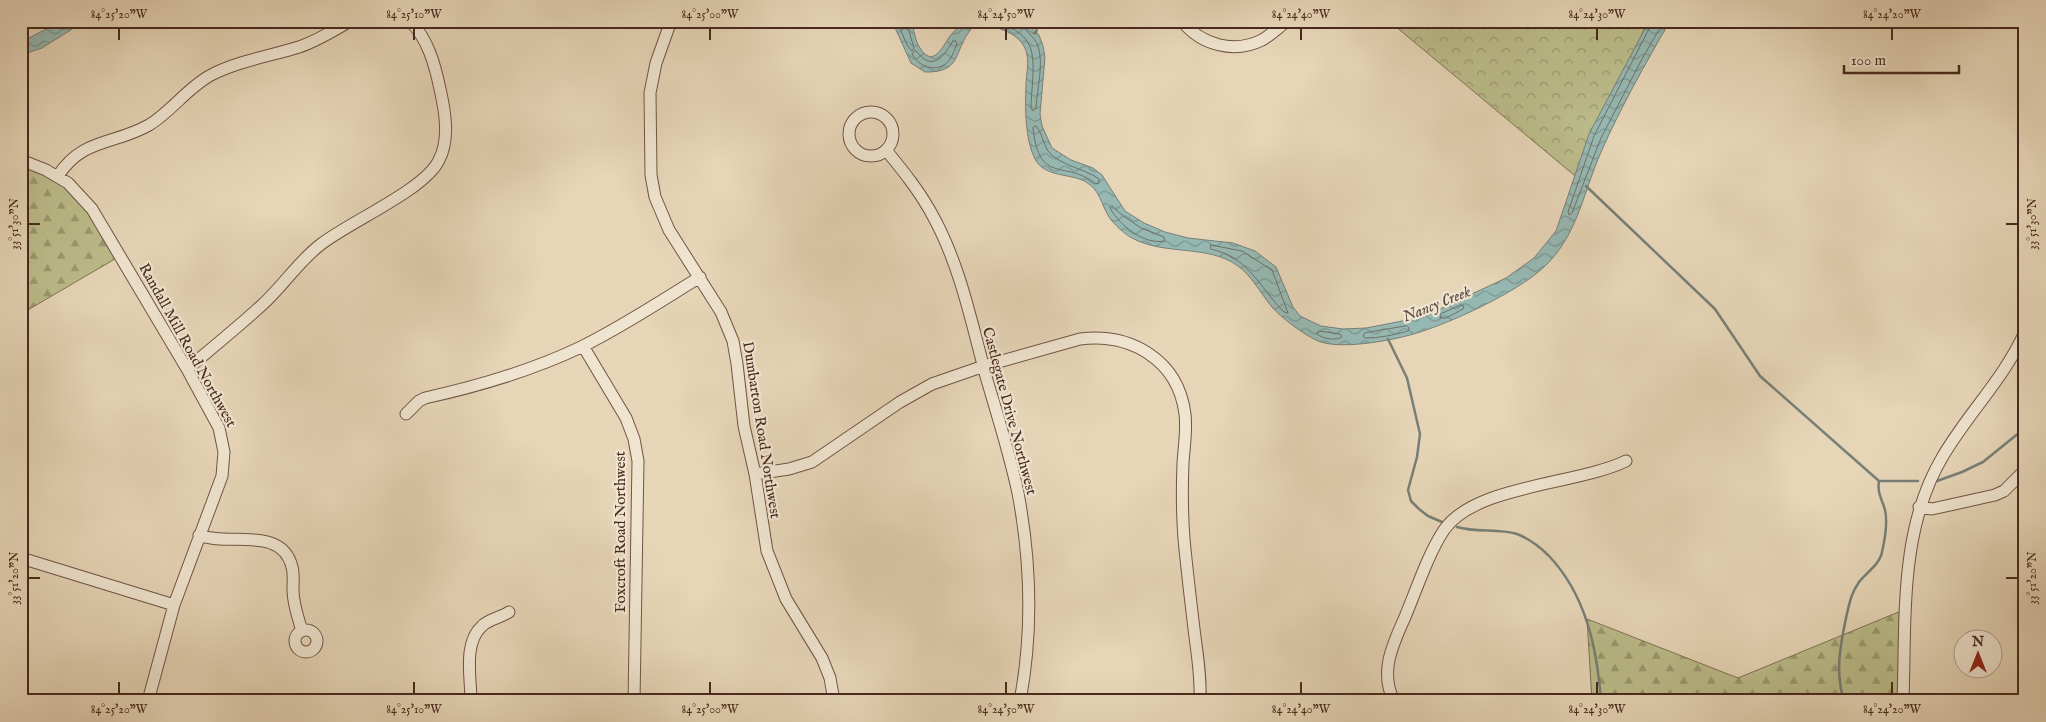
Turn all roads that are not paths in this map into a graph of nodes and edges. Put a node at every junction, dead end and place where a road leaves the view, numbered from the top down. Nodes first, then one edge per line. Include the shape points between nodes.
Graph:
1 (350, 21) edge
2 (410, 21) edge
3 (672, 21) edge
4 (1182, 21) edge
5 (1287, 21) edge
6 (886, 150) dead end
7 (21, 160) edge
8 (58, 176) junction
9 (700, 277) junction
10 (2025, 332) edge
11 (583, 346) junction
12 (984, 366) junction
13 (187, 369) junction
14 (406, 414) dead end
15 (1626, 461) dead end
16 (2025, 470) edge
17 (755, 474) junction
18 (1919, 508) junction
19 (199, 535) junction
20 (21, 558) edge
21 (174, 605) junction
22 (509, 612) dead end
23 (302, 631) dead end
24 (148, 701) edge
25 (471, 701) edge
26 (634, 701) edge
27 (834, 701) edge
28 (1020, 701) edge
29 (1200, 701) edge
30 (1394, 701) edge
31 (1903, 701) edge

1 - 8 street via 312,42 211,75 149,124 77,154
2 - 13 street via 425,40 442,97 446,132 435,167 405,192 320,246 262,305
3 - 9 street, Dumbarton Road Northwest via 656,64 650,92 652,175 655,197 663,218
4 - 5 street via 1204,41 1241,46 1264,39
6 - 12 street, Castlegate Drive Northwest via 921,195 945,240
7 - 8 street, Randall Mill Road Northwest
8 - 13 street, Randall Mill Road Northwest via 92,209
9 - 11 street
9 - 17 street, Dumbarton Road Northwest via 721,312 733,341 744,426
10 - 18 street via 1994,386 1943,455
11 - 14 street via 512,376 419,400
11 - 26 street, Foxcroft Road Northwest via 626,418 638,461
12 - 17 street via 918,391 812,462
12 - 28 street, Castlegate Drive Northwest via 1011,465 1025,534 1029,627
12 - 29 street via 1096,337 1137,346 1157,360 1172,379 1185,413 1183,527
13 - 19 street, Randall Mill Road Northwest via 219,428 224,452 222,476
15 - 30 street via 1600,472 1481,501 1453,520 1438,540 1390,652 1388,684
16 - 18 street via 2004,491 1995,495 1932,509
17 - 27 street, Dumbarton Road Northwest via 763,535 772,566 786,599 822,658
18 - 31 street via 1909,561
19 - 21 street, Randall Mill Road Northwest
19 - 23 street via 219,540 264,540 282,549 292,566 294,602
20 - 21 street
21 - 24 street, Randall Mill Road Northwest
22 - 25 street via 482,626 475,635 471,646

